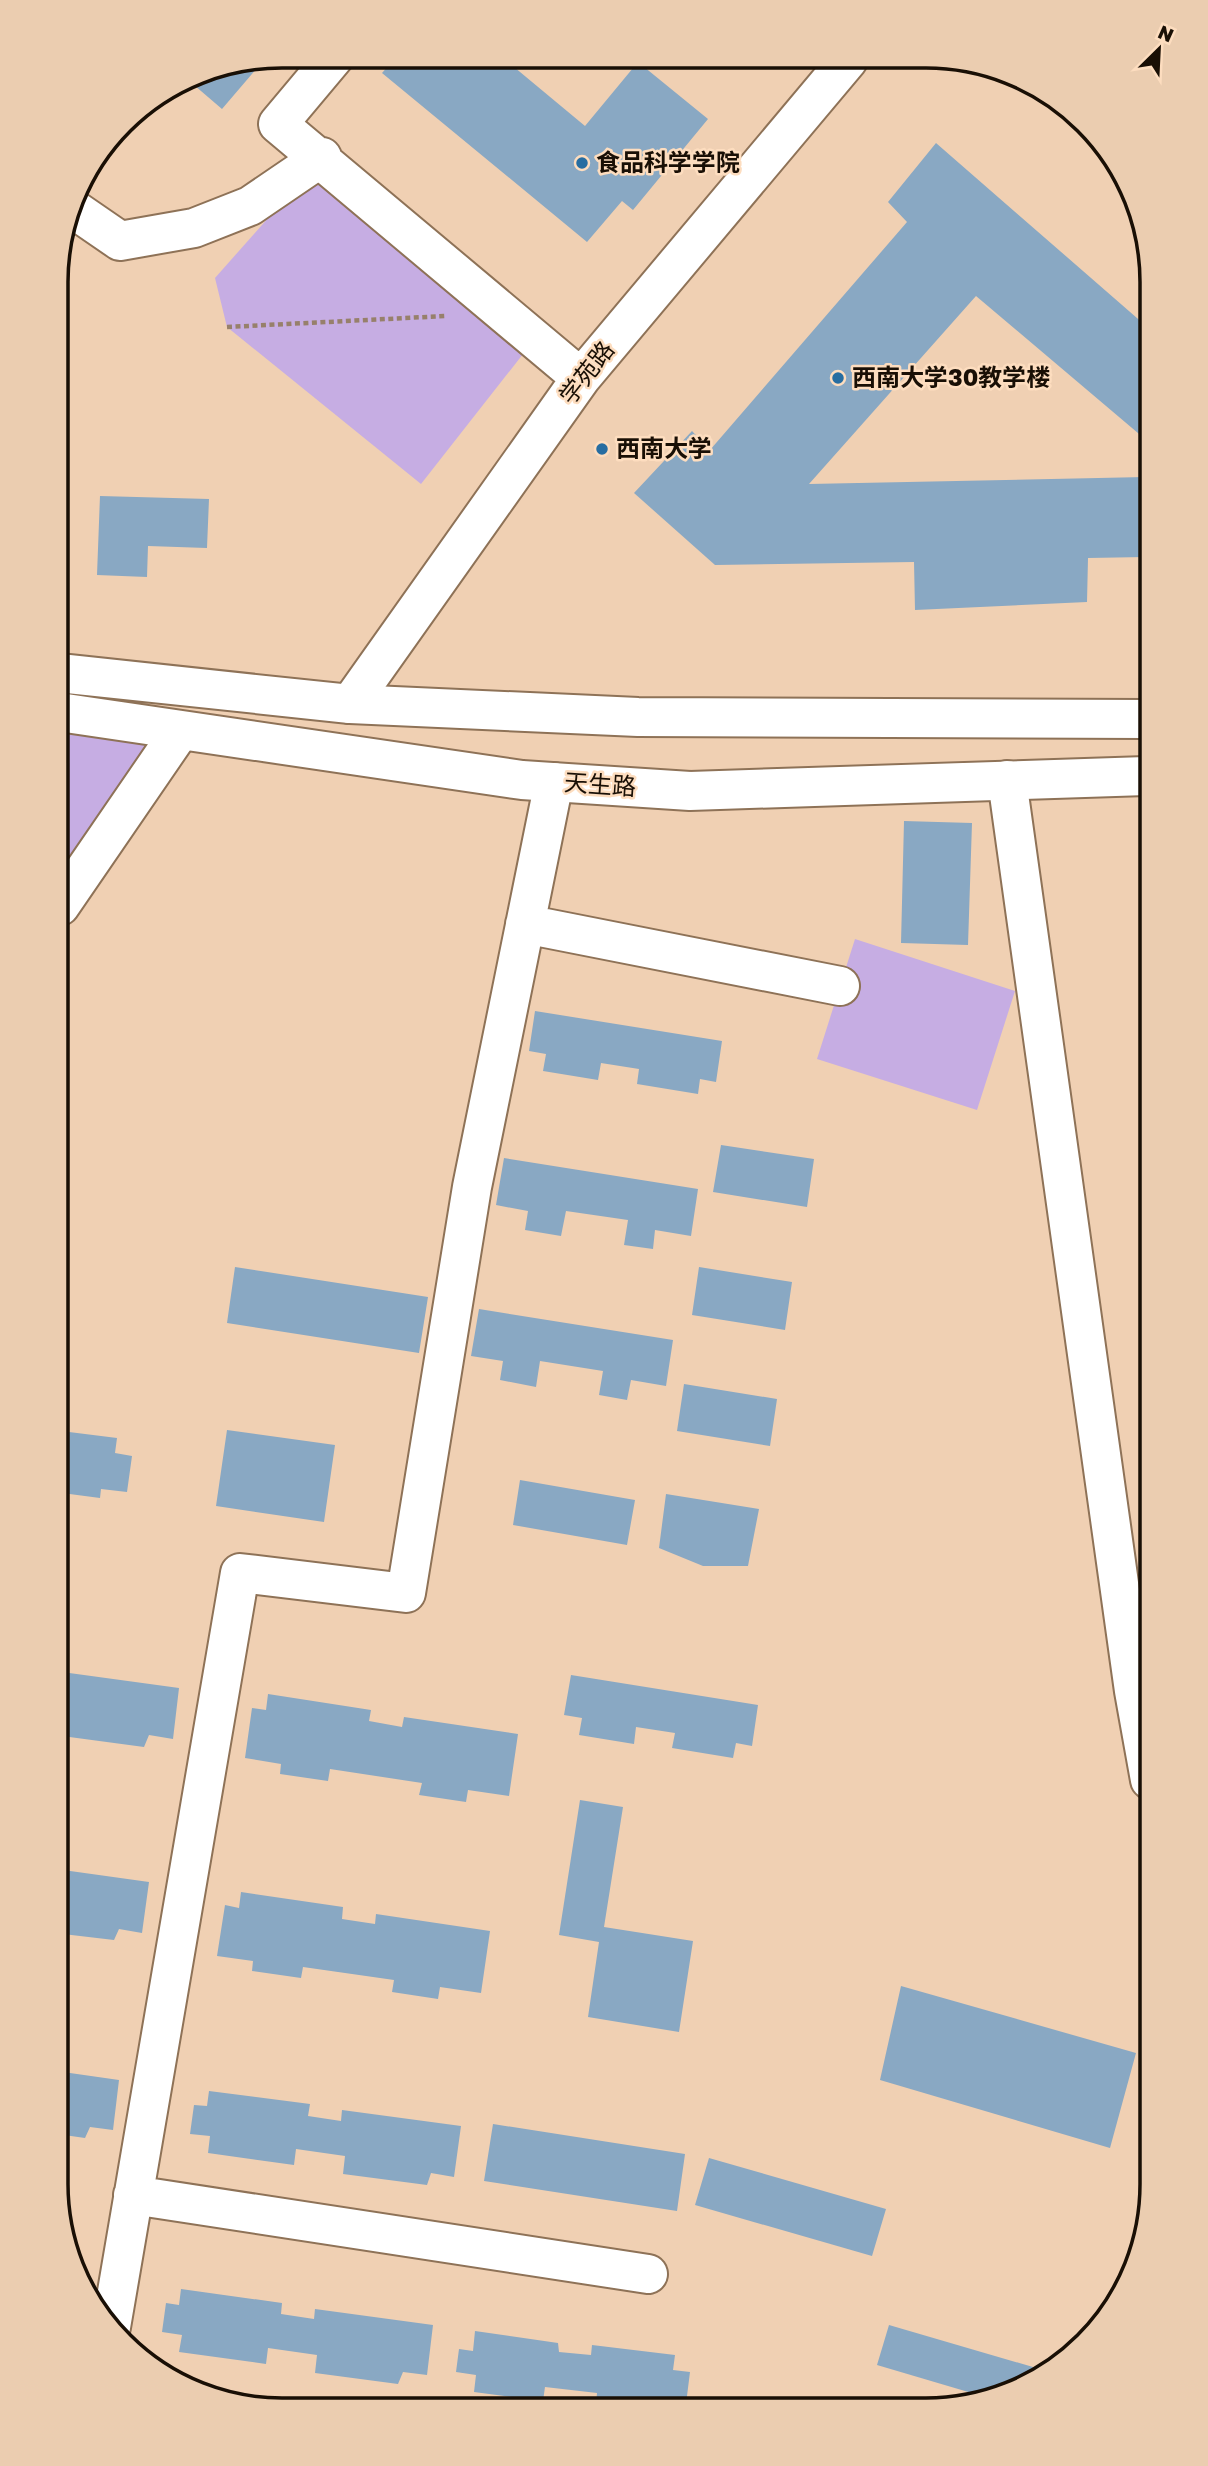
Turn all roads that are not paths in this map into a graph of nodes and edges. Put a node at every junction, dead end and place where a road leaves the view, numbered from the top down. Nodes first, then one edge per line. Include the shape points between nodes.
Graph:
1 (325, 68) edge
2 (841, 68) edge
3 (322, 158) junction
4 (81, 214) edge
5 (581, 378) junction
6 (69, 674) edge
7 (350, 704) junction
8 (69, 714) edge
9 (1140, 719) edge
10 (180, 731) junction
11 (1140, 776) edge
12 (1007, 780) junction
13 (554, 782) junction
14 (69, 893) edge
15 (525, 924) junction
16 (840, 986) dead end
17 (1115, 1545) junction
18 (1139, 1557) edge
19 (1139, 1723) edge
20 (134, 2194) junction
21 (648, 2274) dead end
22 (113, 2315) edge

1 - 3 main road via 278,124
2 - 5 main road, 学苑路
3 - 4 main road via 250,206 194,228 120,241
3 - 5 main road
5 - 7 main road, 学苑路
6 - 7 main road
7 - 9 main road via 638,717
8 - 10 main road, 天生路
10 - 13 main road, 天生路
10 - 14 main road
11 - 12 main road, 天生路
12 - 13 main road, 天生路 via 690,791
12 - 17 main road
13 - 15 main road
15 - 16 main road
15 - 20 main road via 472,1187 405,1593 240,1573
17 - 18 main road
17 - 19 main road
20 - 21 main road
20 - 22 main road

